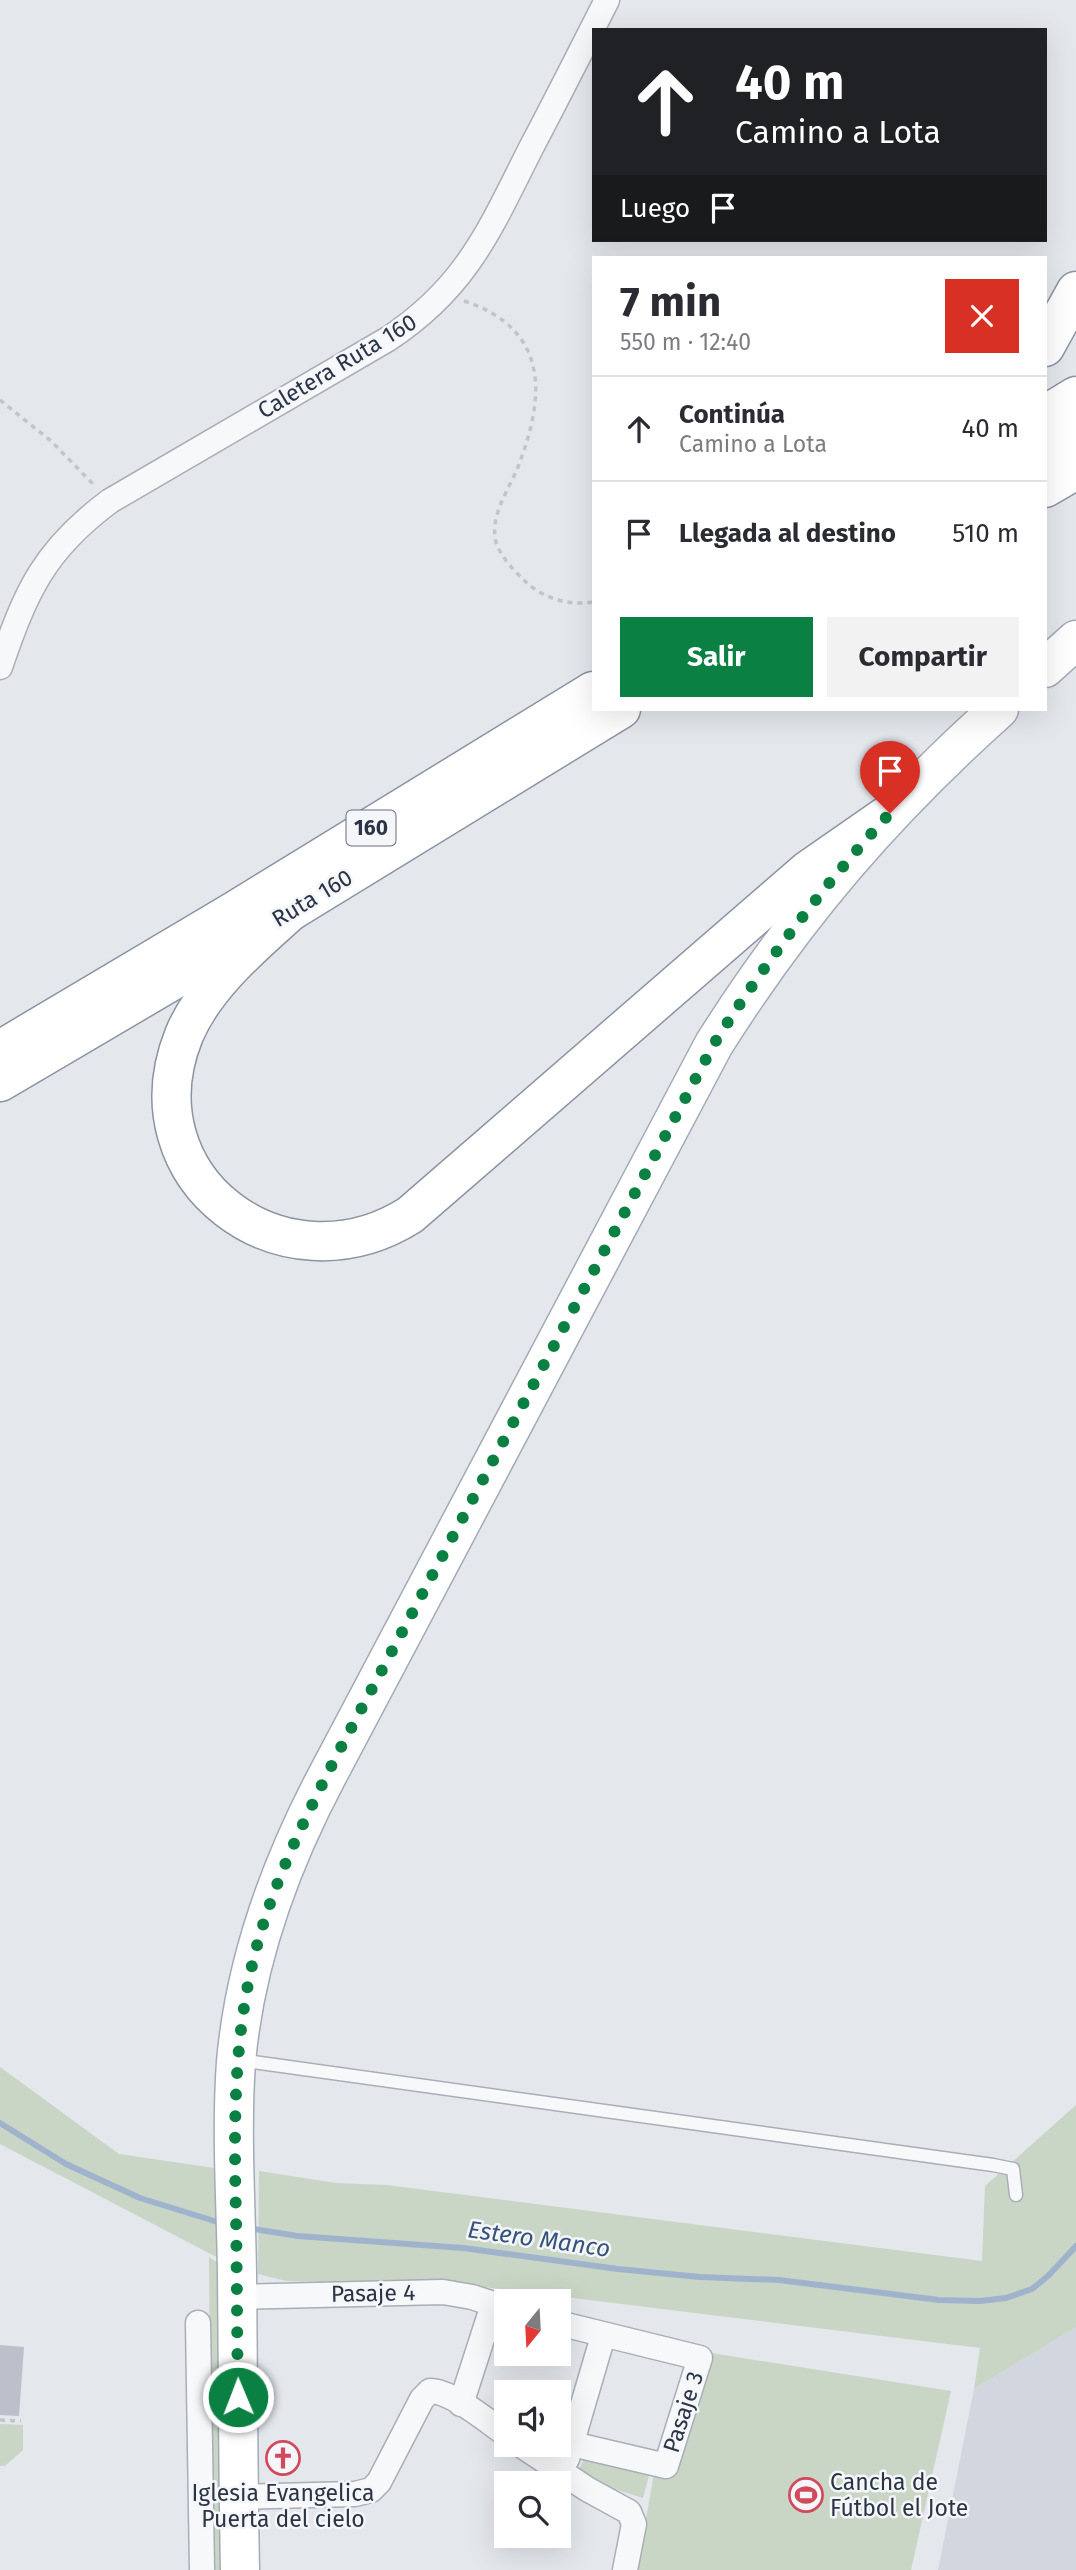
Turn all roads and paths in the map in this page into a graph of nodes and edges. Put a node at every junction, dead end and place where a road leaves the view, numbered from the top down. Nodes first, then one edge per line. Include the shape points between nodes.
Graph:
1 (607, 0) edge
2 (593, 28) edge
3 (592, 29) edge
4 (1076, 291) edge
5 (439, 299) junction
6 (1047, 343) edge
7 (1076, 396) edge
8 (0, 400) edge
9 (1047, 414) edge
10 (1076, 431) edge
11 (1047, 449) edge
12 (1076, 470) edge
13 (1047, 487) edge
14 (110, 501) junction
15 (592, 602) edge
16 (1076, 640) edge
17 (1047, 666) edge
18 (0, 667) edge
19 (592, 692) edge
20 (618, 711) edge
21 (997, 711) edge
22 (890, 813) junction
23 (291, 911) junction
24 (0, 1049) edge
25 (0, 1082) edge
26 (237, 2060) junction
27 (1016, 2195) dead end
28 (237, 2286) junction
29 (494, 2305) edge
30 (494, 2320) edge
31 (198, 2323) dead end
32 (571, 2327) edge
33 (603, 2336) junction
34 (461, 2404) junction
35 (0, 2420) edge
36 (21, 2421) dead end
37 (494, 2426) edge
38 (572, 2444) junction
39 (538, 2457) edge
40 (559, 2471) edge
41 (564, 2471) edge
42 (571, 2479) edge
43 (239, 2497) junction
44 (202, 2570) edge
45 (240, 2570) edge
46 (625, 2570) edge

1 - 2 street, Caletera Ruta 160
3 - 5 street, Caletera Ruta 160 via 483,242
4 - 6 main road
5 - 14 street, Caletera Ruta 160 via 388,339
5 - 15 path via 466,301 503,321 529,348 537,380 536,405 517,468 500,504 495,538 512,571 533,588 569,602
7 - 9 main road
8 - 14 path via 51,441
10 - 11 main road
12 - 13 main road
14 - 18 street, Caletera Ruta 160 via 74,530 43,566 17,617
16 - 17 main road
19 - 24 main road, Ruta 160 / 160
20 - 23 main road, Ruta 160 / 160
21 - 22 main road
22 - 23 main road via 808,870 410,1215 377,1233 340,1242 286,1237 226,1208 189,1164 174,1112 178,1056 192,1019 225,975
22 - 26 main road via 801,917 714,1044 320,1787 292,1846 265,1921
23 - 25 main road, Ruta 160 / 160
26 - 27 lane via 993,2165 1013,2169
26 - 28 main road
28 - 29 street, Pasaje 4 via 443,2292
28 - 43 main road
30 - 34 street
31 - 44 street
32 - 33 street
33 - 38 street
33 - 38 street, Pasaje 3 via 700,2358 666,2466
34 - 37 street
34 - 43 street via 436,2391 425,2394 371,2490
35 - 36 path
38 - 41 street
39 - 40 street
42 - 46 street via 623,2507 632,2519
43 - 45 main road

